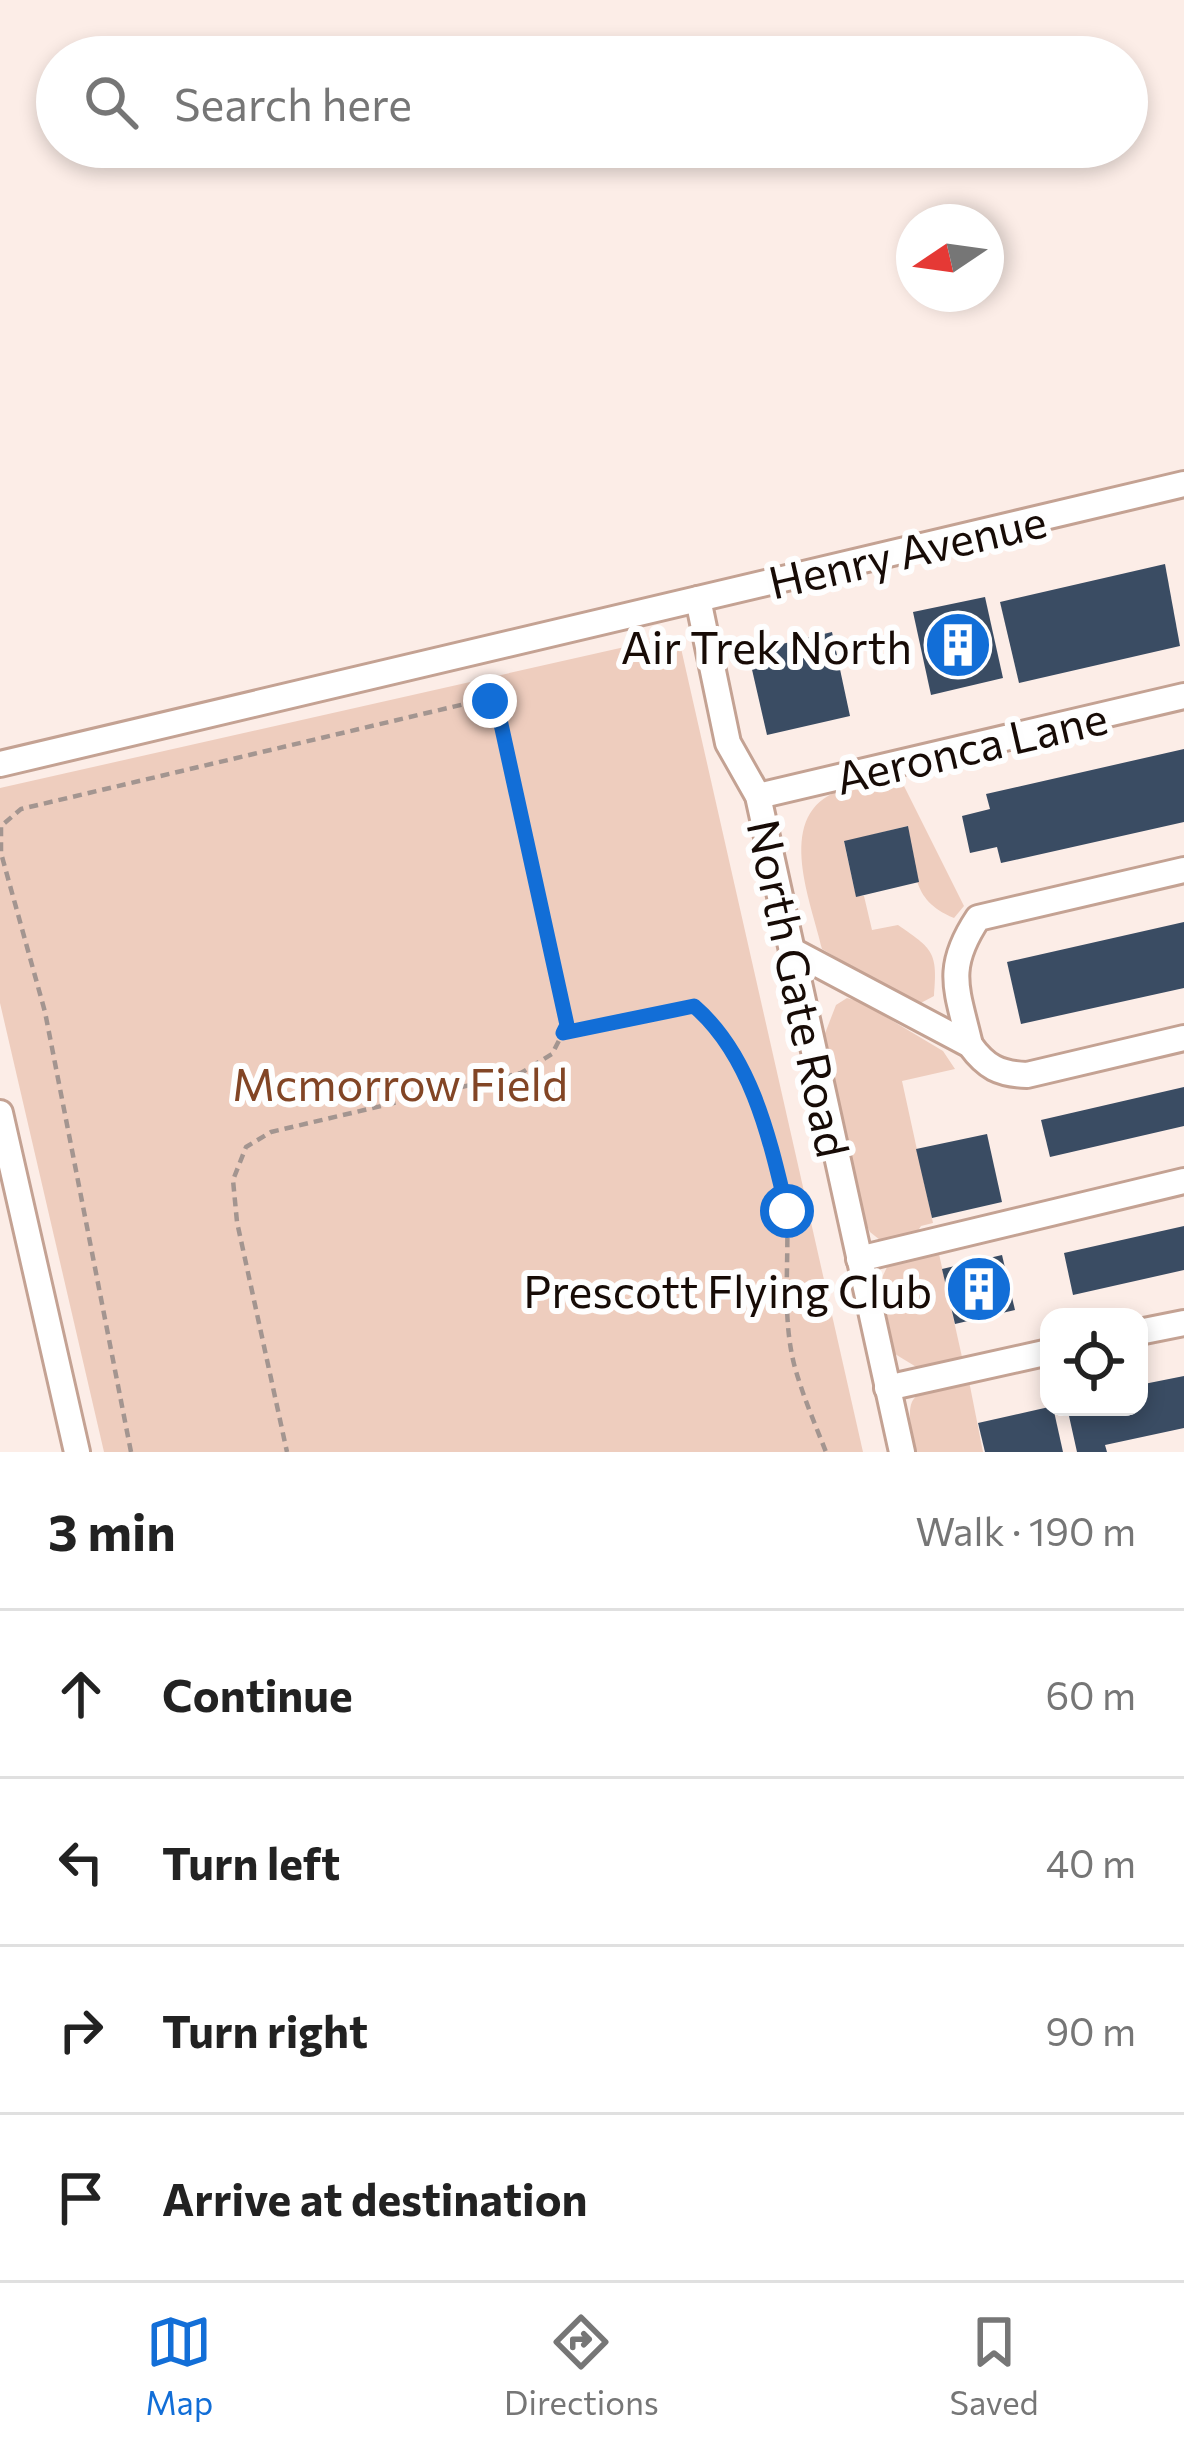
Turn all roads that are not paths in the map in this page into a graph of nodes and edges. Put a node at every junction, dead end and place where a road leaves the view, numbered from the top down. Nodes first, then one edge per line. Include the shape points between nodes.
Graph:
1 (1184, 484) edge
2 (698, 599) junction
3 (1184, 696) edge
4 (0, 764) edge
5 (758, 796) junction
6 (1184, 870) edge
7 (793, 951) junction
8 (1184, 1038) edge
9 (970, 1046) junction
10 (0, 1113) edge
11 (1184, 1181) edge
12 (859, 1259) junction
13 (1184, 1322) edge
14 (1148, 1331) edge
15 (1040, 1354) edge
16 (887, 1388) junction
17 (77, 1452) edge
18 (902, 1452) edge

1 - 2 street, Henry Avenue
2 - 4 street, Henry Avenue
2 - 5 street, North Gate Road via 728,743
3 - 5 street, Aeronca Lane
5 - 7 street, North Gate Road
6 - 9 street via 978,917 954,973
7 - 9 street
7 - 12 street, North Gate Road
8 - 9 street via 1027,1075 983,1064
10 - 17 street
11 - 12 street
12 - 16 street, North Gate Road
13 - 14 street
15 - 16 street
16 - 18 street, North Gate Road

